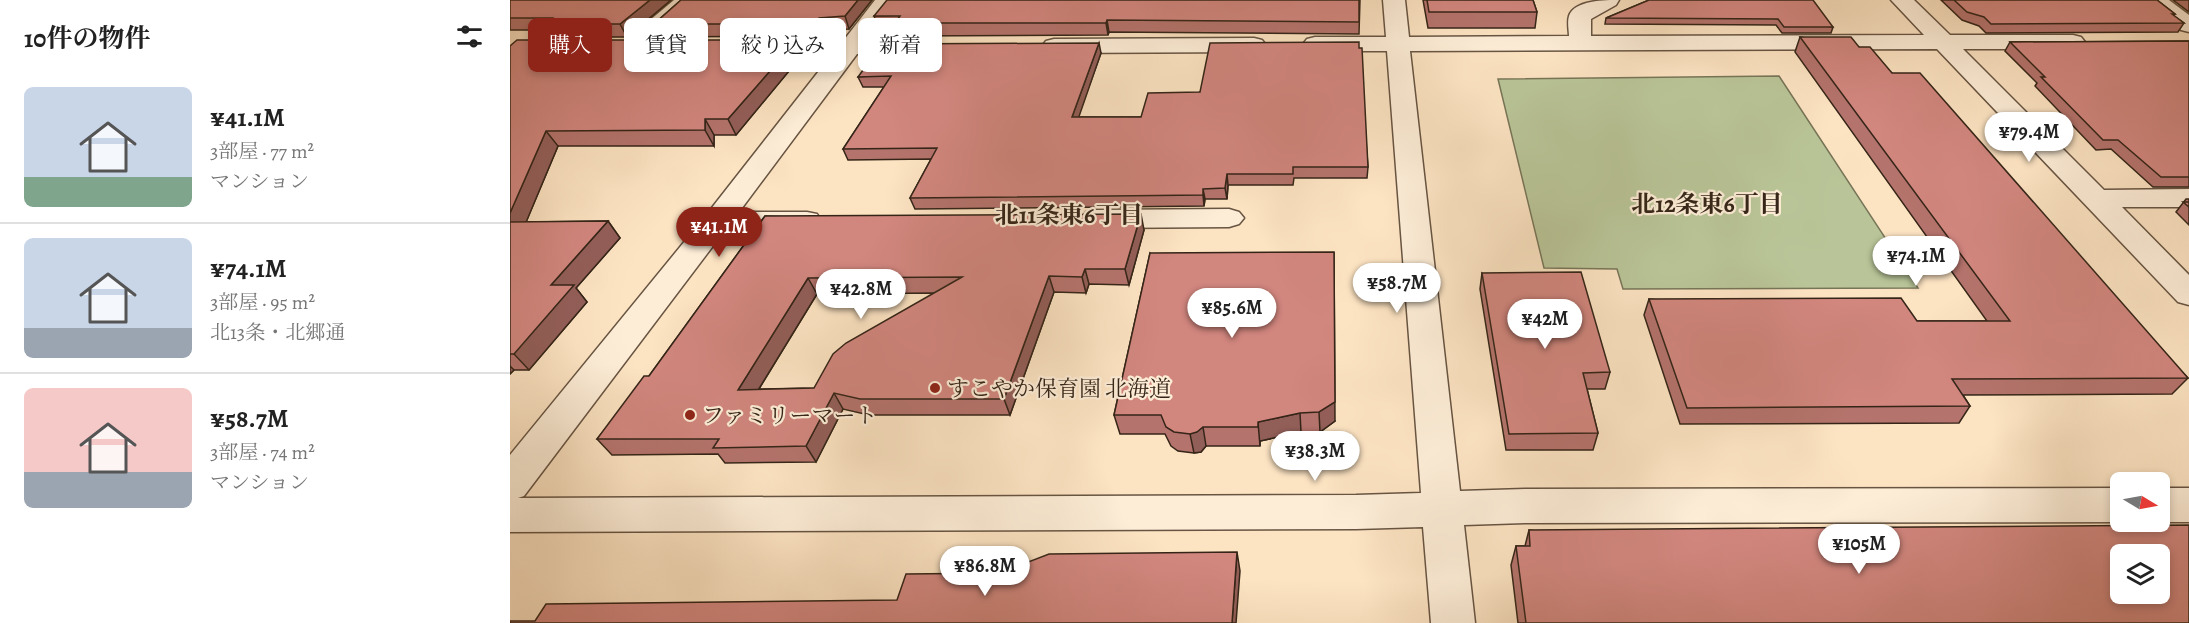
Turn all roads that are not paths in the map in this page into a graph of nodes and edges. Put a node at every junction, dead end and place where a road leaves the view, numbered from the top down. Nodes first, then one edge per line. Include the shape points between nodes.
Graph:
1 (687, 0) edge
2 (886, 0) edge
3 (1394, 0) edge
4 (1608, 0) edge
5 (1902, 0) edge
6 (2155, 0) edge
7 (666, 18) edge
8 (2185, 36) edge
9 (1580, 42) junction
10 (2096, 42) edge
11 (1944, 43) junction
12 (1398, 44) junction
13 (947, 46) edge
14 (1030, 46) edge
15 (846, 47) edge
16 (851, 47) junction
17 (2189, 198) edge
18 (2096, 199) junction
19 (1229, 218) dead end
20 (1064, 219) edge
21 (829, 220) edge
22 (717, 221) junction
23 (2189, 294) edge
24 (510, 484) edge
25 (2110, 505) edge
26 (2170, 505) edge
27 (2189, 505) edge
28 (1440, 509) junction
29 (510, 515) edge
30 (1453, 623) edge

1 - 7 street
2 - 16 street
3 - 12 street
4 - 9 street via 1580,16
5 - 11 street
6 - 8 street
9 - 11 street
9 - 12 street
10 - 11 street
11 - 18 street
12 - 14 street
12 - 28 street
13 - 16 street
15 - 16 street
16 - 22 street
17 - 18 street
18 - 23 street
19 - 20 street
21 - 22 street
22 - 24 street
25 - 28 street
26 - 27 street
28 - 29 street
28 - 30 street

